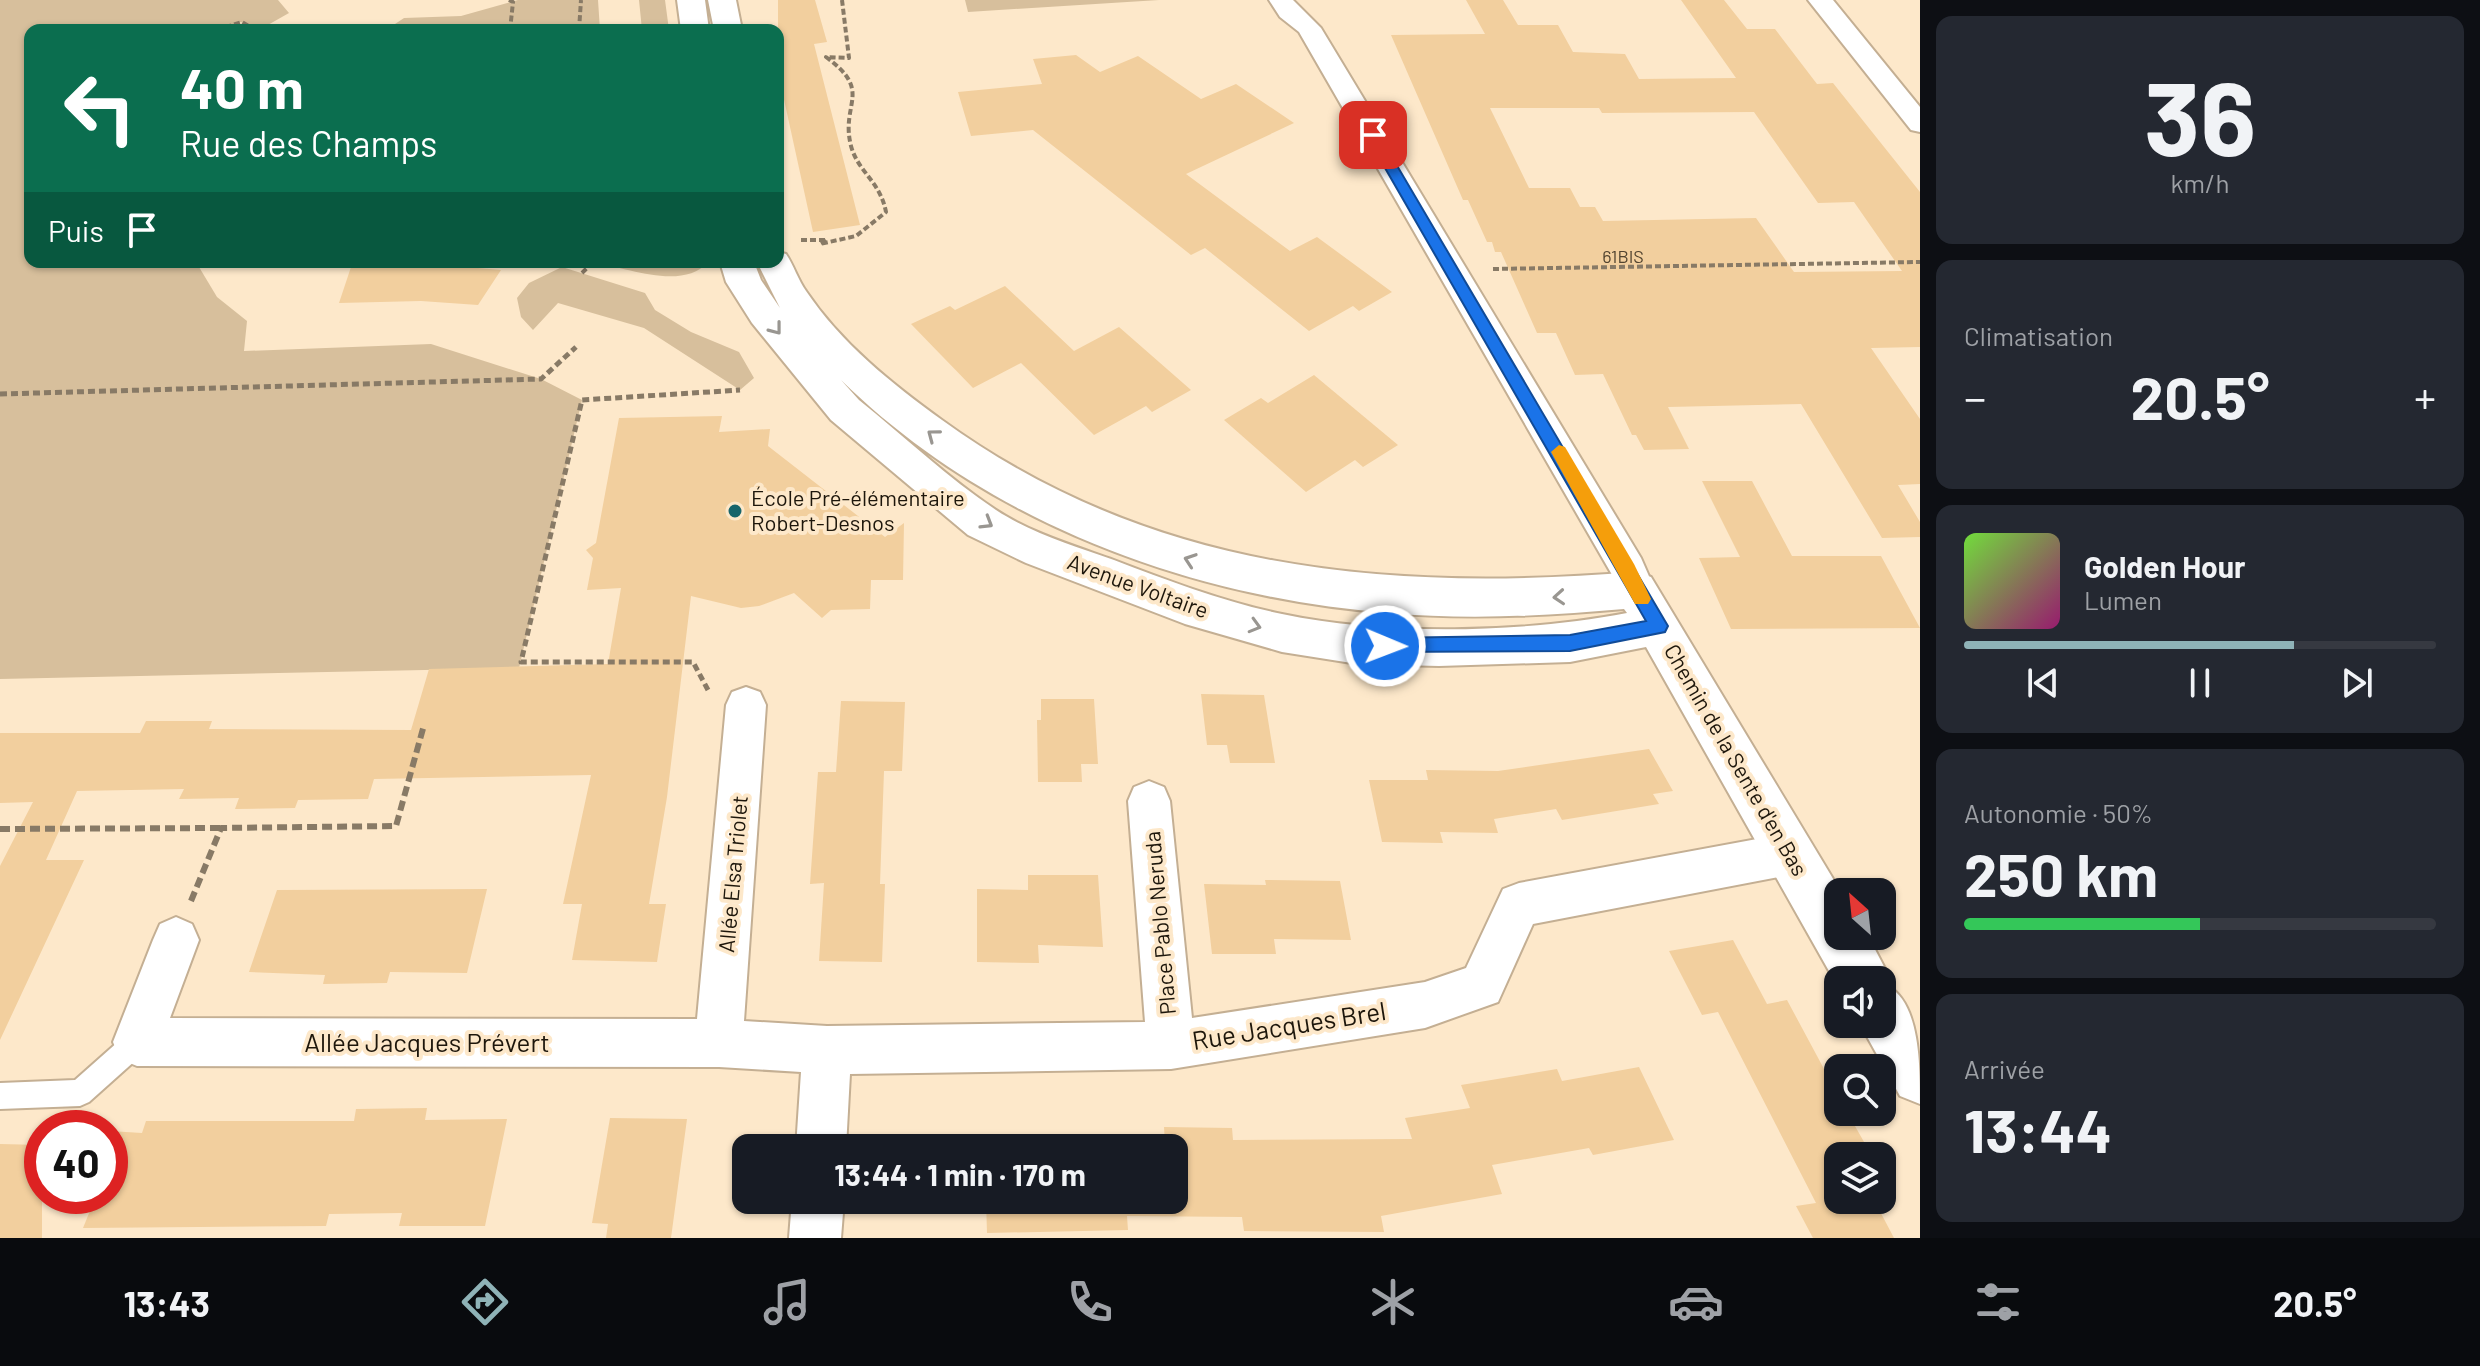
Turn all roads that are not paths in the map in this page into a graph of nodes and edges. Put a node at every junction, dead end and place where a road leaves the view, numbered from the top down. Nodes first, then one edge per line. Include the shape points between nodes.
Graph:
1 (691, 0) edge
2 (722, 0) edge
3 (1281, 0) edge
4 (1820, 0) edge
5 (694, 24) edge
6 (727, 24) edge
7 (1920, 124) edge
8 (739, 268) edge
9 (781, 268) edge
10 (1647, 608) junction
11 (746, 705) road end
12 (1149, 801) dead end
13 (1789, 854) junction
14 (1824, 913) edge
15 (176, 940) road end
16 (1896, 1035) edge
17 (137, 1042) junction
18 (719, 1043) junction
19 (1171, 1045) junction
20 (827, 1050) junction
21 (1920, 1076) edge
22 (0, 1096) edge
23 (822, 1134) edge
24 (817, 1214) edge
25 (815, 1238) edge

1 - 5 street
2 - 6 street
3 - 10 street via 1309,28
4 - 7 street
8 -> 10 street, Avenue Voltaire via 765,314 845,410 983,523 1185,606 1282,633 1358,645 1439,647 1570,643
10 -> 9 street, Avenue Voltaire via 1298,586 1211,567 1068,516 941,441 871,388 796,303 778,276
10 - 13 street, Chemin de la Sente d'en Bas
11 - 18 street, Allée Elsa Triolet
12 - 19 street, Place Pablo Neruda
13 - 14 street, Chemin de la Sente d'en Bas
13 - 19 street, Rue Jacques Brel via 1519,905 1482,986 1425,1005
15 - 17 street
16 - 21 street
17 - 18 street, Allée Jacques Prévert
17 - 22 lane via 80,1093
18 - 20 street, Allée Jacques Prévert
19 - 20 street, Rue Jacques Brel
20 - 23 street
24 - 25 street

